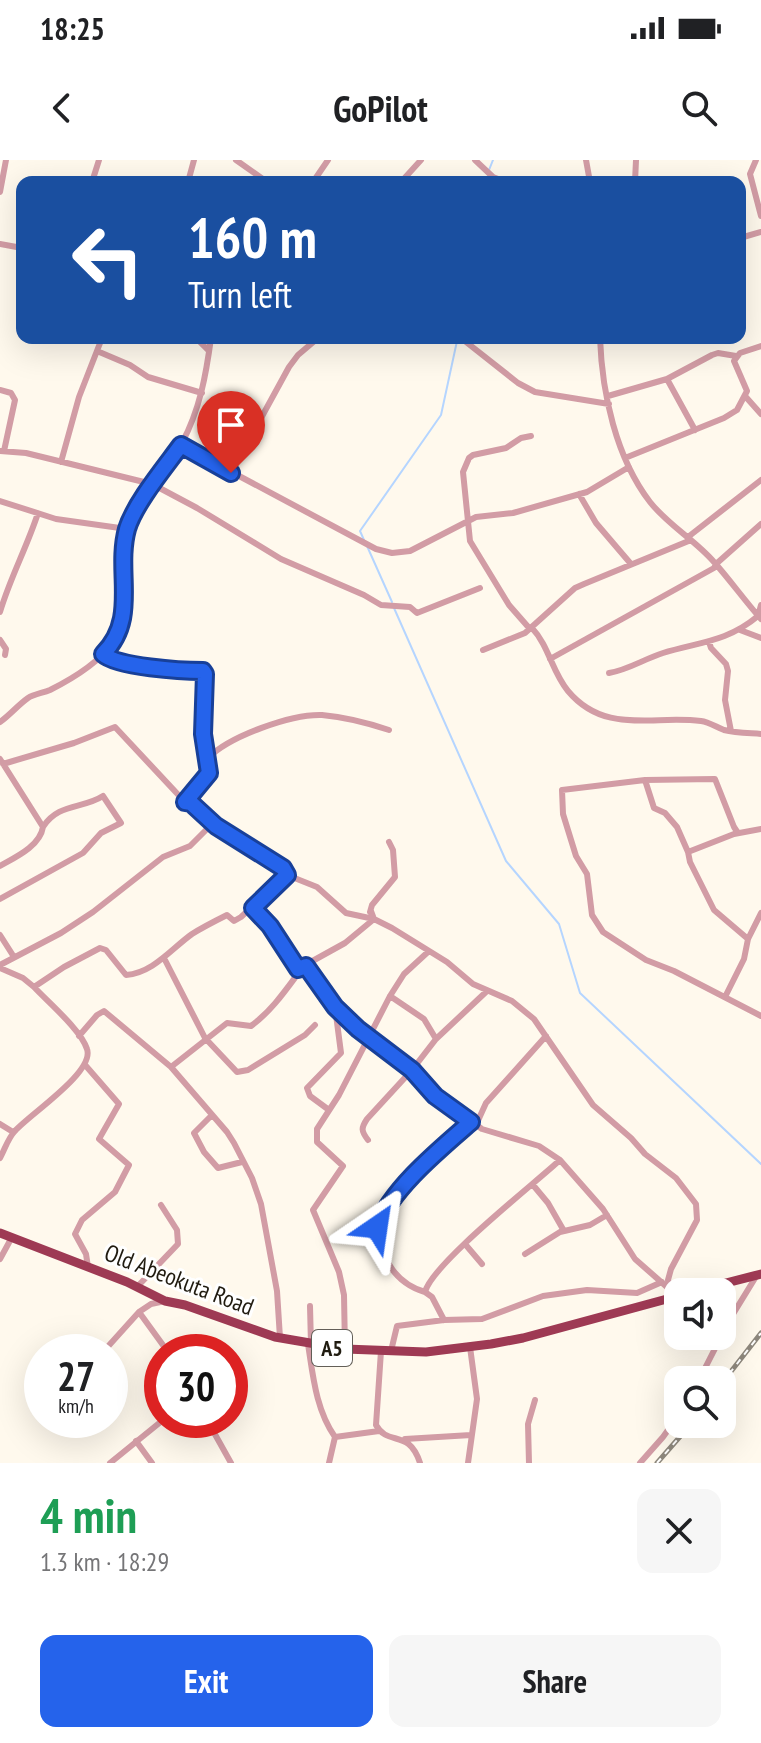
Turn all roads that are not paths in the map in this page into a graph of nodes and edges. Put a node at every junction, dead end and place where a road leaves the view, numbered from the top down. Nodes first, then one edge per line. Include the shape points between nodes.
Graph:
1 (6, 160) edge
2 (236, 160) edge
3 (421, 160) edge
4 (475, 160) edge
5 (756, 160) edge
6 (259, 176) edge
7 (406, 176) edge
8 (492, 176) edge
9 (0, 192) edge
10 (761, 216) edge
11 (100, 344) edge
12 (202, 344) edge
13 (210, 344) edge
14 (311, 344) edge
15 (469, 344) edge
16 (601, 344) edge
17 (761, 346) edge
18 (97, 351) junction
19 (209, 351) junction
20 (736, 356) junction
21 (667, 379) junction
22 (0, 390) edge
23 (202, 393) junction
24 (745, 396) junction
25 (608, 400) junction
26 (761, 414) edge
27 (695, 430) junction
28 (531, 436) dead end
29 (181, 445) junction
30 (2, 451) edge
31 (625, 458) junction
32 (61, 462) junction
33 (629, 467) junction
34 (231, 473) junction
35 (761, 480) edge
36 (152, 484) junction
37 (579, 494) junction
38 (0, 501) edge
39 (38, 513) junction
40 (467, 520) junction
41 (761, 524) edge
42 (127, 529) junction
43 (690, 538) junction
44 (631, 564) junction
45 (716, 564) junction
46 (480, 588) dead end
47 (761, 605) edge
48 (0, 612) edge
49 (760, 618) edge
50 (531, 628) junction
51 (740, 630) junction
52 (761, 638) edge
53 (0, 640) edge
54 (709, 642) junction
55 (483, 650) dead end
56 (103, 654) junction
57 (5, 655) dead end
58 (550, 659) junction
59 (609, 673) dead end
60 (0, 722) edge
61 (389, 730) dead end
62 (731, 731) junction
63 (761, 734) edge
64 (208, 758) junction
65 (1, 762) edge
66 (645, 780) junction
67 (185, 802) junction
68 (213, 823) junction
69 (43, 827) junction
70 (761, 829) edge
71 (738, 833) junction
72 (389, 842) dead end
73 (688, 852) junction
74 (0, 866) edge
75 (287, 875) junction
76 (0, 899) edge
77 (253, 908) junction
78 (371, 911) junction
79 (761, 913) edge
80 (365, 919) junction
81 (374, 919) junction
82 (0, 935) edge
83 (748, 939) junction
84 (429, 951) junction
85 (14, 957) junction
86 (164, 958) junction
87 (0, 966) edge
88 (302, 967) junction
89 (34, 987) junction
90 (487, 991) junction
91 (390, 996) junction
92 (725, 997) junction
93 (335, 1007) junction
94 (761, 1016) edge
95 (315, 1025) dead end
96 (79, 1036) junction
97 (546, 1036) junction
98 (369, 1037) junction
99 (205, 1038) junction
100 (436, 1039) junction
101 (86, 1066) junction
102 (171, 1067) junction
103 (412, 1070) junction
104 (329, 1110) junction
105 (211, 1116) junction
106 (0, 1124) edge
107 (473, 1124) junction
108 (13, 1132) junction
109 (368, 1140) dead end
110 (0, 1158) edge
111 (560, 1160) junction
112 (242, 1162) junction
113 (533, 1185) junction
114 (161, 1205) dead end
115 (607, 1215) junction
116 (564, 1231) junction
117 (0, 1233) edge
118 (12, 1237) junction
119 (465, 1244) junction
120 (525, 1254) dead end
121 (0, 1259) edge
122 (482, 1264) dead end
123 (88, 1267) junction
124 (759, 1274) edge
125 (672, 1278) edge
126 (736, 1280) edge
127 (662, 1282) joint
128 (137, 1287) junction
129 (425, 1292) junction
130 (664, 1296) edge
131 (165, 1301) junction
132 (310, 1306) dead end
133 (139, 1312) junction
134 (444, 1320) junction
135 (119, 1334) edge
136 (155, 1334) edge
137 (280, 1338) junction
138 (310, 1344) junction
139 (470, 1347) junction
140 (345, 1349) junction
141 (386, 1351) junction
142 (706, 1366) edge
143 (535, 1400) dead end
144 (379, 1431) junction
145 (144, 1435) edge
146 (471, 1435) junction
147 (664, 1436) edge
148 (335, 1437) junction
149 (217, 1438) edge
150 (405, 1439) junction
151 (136, 1441) junction
152 (110, 1463) edge
153 (152, 1463) edge
154 (231, 1463) edge
155 (329, 1463) edge
156 (420, 1463) edge
157 (468, 1463) edge
158 (529, 1463) edge
159 (640, 1463) edge

1 - 9 street
2 - 6 street
3 - 7 street
4 - 8 street
5 - 10 street via 750,174
11 - 18 street
12 - 19 street
13 - 19 street
14 - 34 street via 283,376
15 - 25 street via 535,392
16 - 25 street
17 - 20 street
18 - 23 street via 148,377
18 - 32 street
19 - 23 street
20 - 21 street via 718,353
20 - 24 street
21 - 25 street
21 - 27 street
22 - 30 street via 15,400
23 - 29 street
24 - 26 street
24 - 27 street via 737,410
25 - 31 street
27 - 31 street
28 - 40 street via 469,458 463,472
29 - 34 street
29 - 36 street
30 - 32 street
31 - 33 street
32 - 36 street
33 - 37 street
33 - 43 street via 651,504
34 - 40 street via 392,553 410,551
35 - 43 street
36 - 42 street
36 - 46 street via 281,559 381,605 410,607 417,613
37 - 40 street
37 - 44 street
38 - 39 street
39 - 42 street
39 - 48 street
40 - 50 street via 477,554 509,605
41 - 45 street
42 - 56 street via 123,619 118,637
43 - 44 street
43 - 45 street
44 - 50 street via 575,588
45 - 49 street
45 - 58 street
47 - 49 street
49 - 51 street
50 - 55 street
50 - 58 street via 542,638
51 - 52 street
51 - 54 street
53 - 57 street
54 - 59 street
54 - 62 street via 728,671 725,700
56 - 60 street via 65,682 29,698
56 - 64 street via 115,663 203,671
58 - 62 street via 569,693 598,716 702,721
61 - 64 street via 317,715 249,732
62 - 63 street
64 - 67 street via 208,777
65 - 67 street via 115,727
65 - 69 street
66 - 71 street via 715,779
66 - 73 street via 654,808 677,827
66 - 92 street via 562,790 563,814 587,874 592,915 603,932 627,950
67 - 68 street
68 - 75 street via 279,864
68 - 85 street via 190,846 163,857 93,912
69 - 74 street via 34,844
69 - 76 street via 64,808 103,796 121,823 101,833 83,853
70 - 71 street
71 - 73 street
72 - 78 street via 395,877
73 - 83 street via 714,910
75 - 77 street
75 - 80 street via 317,887 346,913
77 - 86 street via 234,921 227,915 205,926
77 - 88 street
78 - 80 street
78 - 81 street
79 - 83 street
80 - 81 street
81 - 84 street
81 - 88 street
82 - 85 street
83 - 92 street
84 - 90 street
84 - 91 street
85 - 87 street
86 - 89 street via 126,975 100,948
86 - 99 street
87 - 89 street
88 - 93 street
88 - 99 street via 261,1019 251,1026 227,1023
89 - 96 street
90 - 97 street via 525,1010
90 - 100 street
91 - 98 street
91 - 100 street via 424,1019
92 - 94 street
93 - 98 street
93 - 104 street via 341,1053 307,1088
95 - 99 street via 241,1072 230,1068
96 - 101 street via 88,1050
96 - 102 street via 104,1011
97 - 107 street
97 - 125 street via 593,1105 676,1178 696,1204 697,1220 671,1269
98 - 103 street
98 - 104 street
99 - 102 street
100 - 103 street
101 - 108 street
101 - 123 street via 119,1104 99,1139 129,1165 115,1192 82,1220 75,1234
102 - 105 street
103 - 107 street via 435,1096
103 - 109 street via 364,1124 362,1133
104 - 140 street via 316,1132 317,1142 342,1169 313,1210 339,1272
105 - 112 street via 227,1132
105 - 112 street via 194,1133 204,1152 218,1168
106 - 108 street
107 - 111 street via 539,1146
107 - 129 street via 398,1193 377,1227 389,1268
108 - 110 street
111 - 113 street
111 - 115 street
112 - 137 street via 261,1204
113 - 116 street
113 - 119 street
114 - 128 street via 177,1230 178,1244
115 - 116 street
115 - 127 street via 635,1259
116 - 120 street
117 - 118 highway, Old Abeokuta Road / A5
118 - 121 street
118 - 123 highway, Old Abeokuta Road / A5
119 - 122 street
119 - 129 street
123 - 128 highway, Old Abeokuta Road / A5
124 - 126 highway
124 - 142 street
127 - 134 street via 637,1293 568,1292 489,1317
128 - 131 highway, Old Abeokuta Road / A5
129 - 134 street
130 - 139 highway, Old Abeokuta Road / A5 via 523,1338
131 - 133 street
131 - 137 highway, Old Abeokuta Road / A5
132 - 138 street
133 - 135 street
133 - 136 street
134 - 141 street via 397,1326
137 - 138 highway, Old Abeokuta Road / A5
138 - 140 highway, Old Abeokuta Road / A5
138 - 148 street via 317,1399
139 - 141 highway, Old Abeokuta Road / A5
139 - 146 street via 477,1399
140 - 141 highway, Old Abeokuta Road / A5
141 - 144 street
143 - 158 street via 528,1424
144 - 148 street
144 - 150 street
145 - 151 street
146 - 150 street
146 - 157 street
147 - 159 street
148 - 155 street
149 - 154 street
150 - 156 street
151 - 152 street
151 - 153 street

